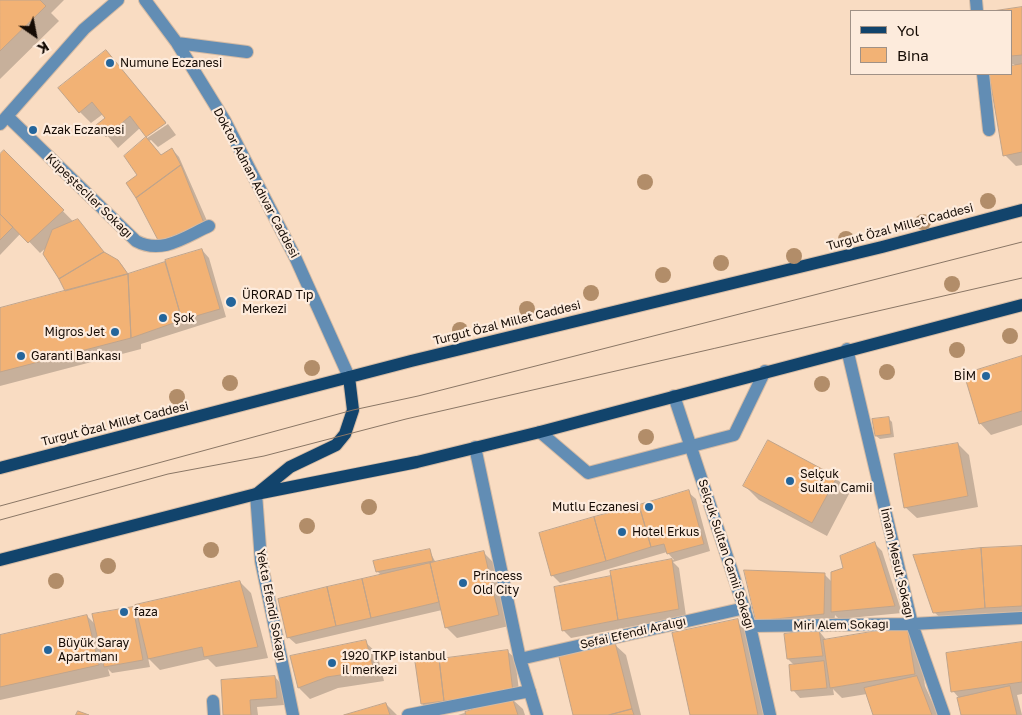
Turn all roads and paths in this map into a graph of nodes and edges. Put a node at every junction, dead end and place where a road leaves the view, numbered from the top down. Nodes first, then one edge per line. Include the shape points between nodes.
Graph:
1 (118, 0) edge
2 (145, 0) edge
3 (177, 43) junction
4 (247, 52) dead end
5 (983, 75) edge
6 (3, 120) edge
7 (990, 130) dead end
8 (1022, 210) edge
9 (209, 226) dead end
10 (1022, 305) edge
11 (847, 349) junction
12 (766, 371) junction
13 (349, 377) junction
14 (674, 396) junction
15 (540, 432) junction
16 (691, 446) junction
17 (475, 448) junction
18 (0, 468) edge
19 (256, 494) junction
20 (0, 560) edge
21 (745, 608) junction
22 (1022, 618) edge
23 (912, 624) junction
24 (750, 626) junction
25 (520, 659) junction
26 (530, 691) junction
27 (213, 702) dead end
28 (214, 715) edge
29 (293, 715) edge
30 (408, 715) edge
31 (536, 715) edge
32 (770, 715) edge
33 (944, 715) edge

1 - 6 street via 84,30
2 - 3 street, Doktor Adnan Adıvar Caddesi
3 - 4 street
3 - 13 street, Doktor Adnan Adıvar Caddesi via 225,121 295,257
5 - 7 street
6 - 9 street, Küpeşteciler Sokağı via 146,247 160,248
8 - 13 main road, Turgut Özal Millet Caddesi
10 - 11 main road
11 - 12 main road
11 - 23 street, İmam Mesut Sokağı
12 - 14 main road
12 - 16 street via 734,435
13 - 18 main road, Turgut Özal Millet Caddesi
13 - 19 main road via 353,410 345,434 336,445 290,467
14 - 15 main road
14 - 16 street, Selçuk Sultan Camii Sokağı
15 - 16 street via 588,473
15 - 17 main road
16 - 21 street, Selçuk Sultan Camii Sokağı
17 - 19 main road
17 - 25 street
19 - 20 main road
19 - 29 street, Yekta Efendi Sokağı via 261,561
21 - 24 street, Selçuk Sultan Camii Sokağı
21 - 25 street, Sefai Efendi Aralığı
22 - 23 street, Miri Alem Sokağı
23 - 24 street, Miri Alem Sokağı
23 - 33 street, İmam Mesut Sokağı
24 - 32 street, Selçuk Sultan Camii Sokağı
25 - 26 street
26 - 30 street
26 - 31 street
27 - 28 street

